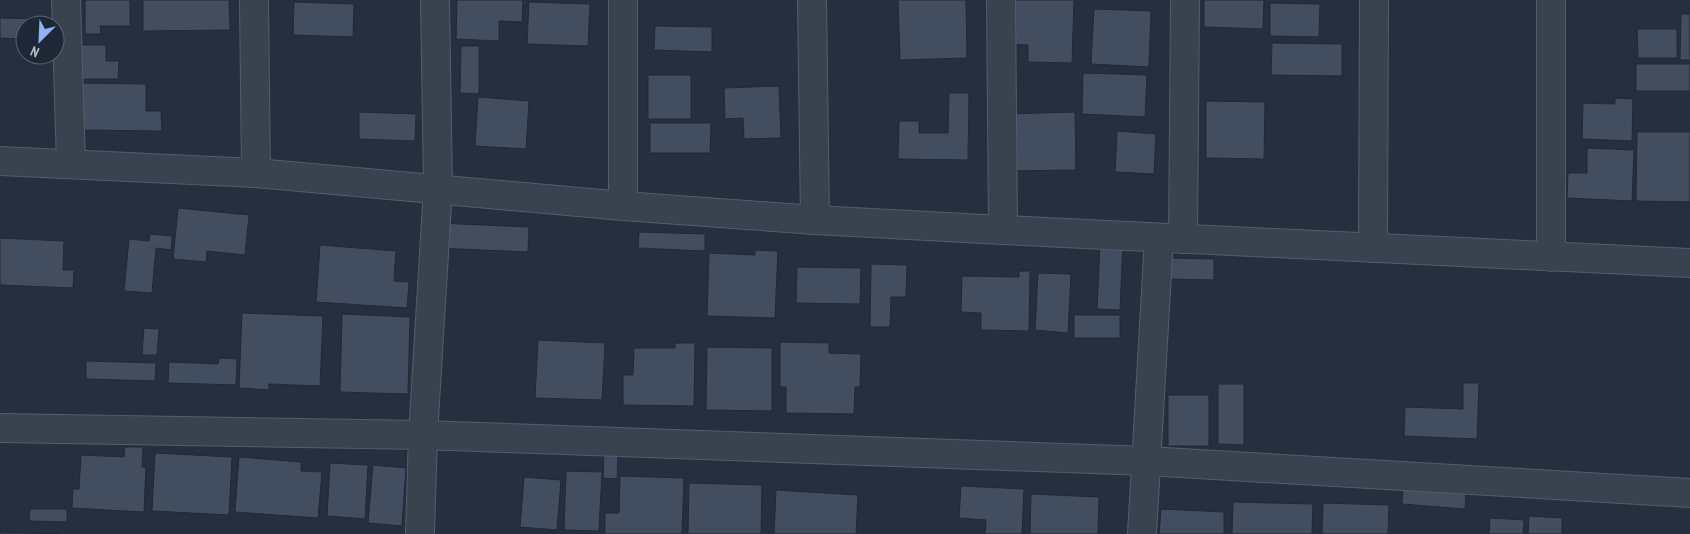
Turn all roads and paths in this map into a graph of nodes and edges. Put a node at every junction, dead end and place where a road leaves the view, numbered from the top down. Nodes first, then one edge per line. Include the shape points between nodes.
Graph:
1 (66, 0) edge
2 (254, 0) edge
3 (435, 0) edge
4 (623, 0) edge
5 (812, 0) edge
6 (1001, 0) edge
7 (1185, 0) edge
8 (1374, 0) edge
9 (1552, 0) edge
10 (0, 161) edge
11 (71, 164) junction
12 (256, 173) junction
13 (438, 188) junction
14 (623, 206) junction
15 (815, 220) junction
16 (1003, 230) junction
17 (1171, 239) junction
18 (1373, 248) junction
19 (1551, 257) junction
20 (1690, 263) edge
21 (0, 428) edge
22 (423, 435) junction
23 (1147, 461) junction
24 (1690, 492) edge
25 (420, 534) edge
26 (1142, 534) edge

1 - 11 street
2 - 12 street
3 - 13 street
4 - 14 street
5 - 15 street
6 - 16 street
7 - 17 street
8 - 18 street
9 - 19 street
10 - 11 street
11 - 12 street
12 - 13 street
13 - 14 street
13 - 22 street
14 - 15 street
15 - 16 street
16 - 17 street
17 - 18 street
17 - 23 street
18 - 19 street
19 - 20 street
21 - 22 street
22 - 23 street
22 - 25 street
23 - 24 street
23 - 26 street

